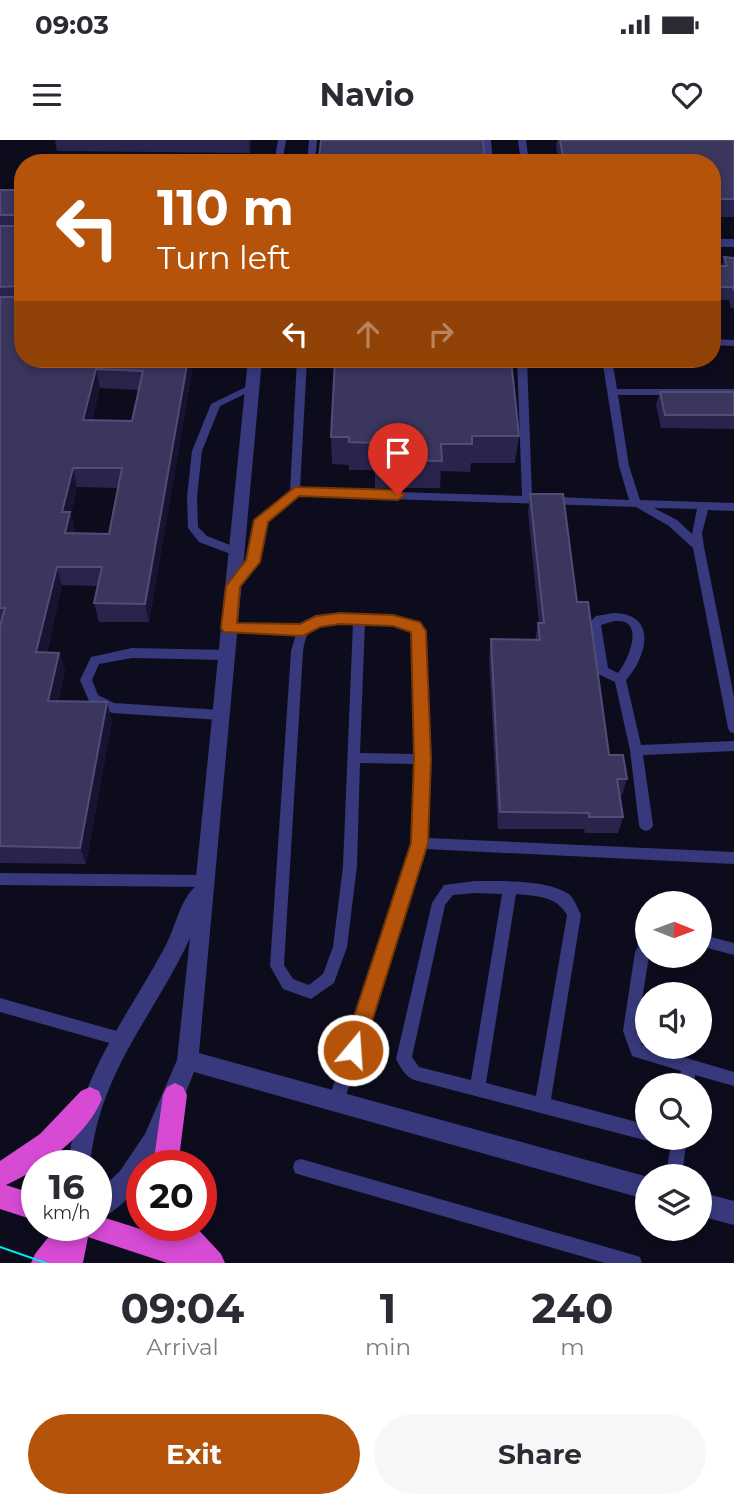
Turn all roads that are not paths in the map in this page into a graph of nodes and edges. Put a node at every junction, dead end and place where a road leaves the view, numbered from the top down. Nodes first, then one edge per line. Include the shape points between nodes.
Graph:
1 (254, 368) edge
2 (302, 368) edge
3 (522, 368) edge
4 (608, 368) edge
5 (253, 387) junction
6 (611, 391) junction
7 (734, 393) edge
8 (295, 492) junction
9 (527, 499) junction
10 (635, 502) junction
11 (703, 506) junction
12 (734, 506) edge
13 (698, 547) junction
14 (236, 552) junction
15 (233, 586) junction
16 (359, 619) junction
17 (229, 628) junction
18 (303, 630) junction
19 (226, 655) junction
20 (620, 679) junction
21 (220, 715) junction
22 (734, 728) edge
23 (734, 746) edge
24 (636, 750) junction
25 (356, 758) junction
26 (422, 759) junction
27 (646, 825) dead end
28 (420, 843) junction
29 (734, 858) edge
30 (0, 879) edge
31 (204, 881) junction
32 (510, 890) junction
33 (712, 943) edge
34 (734, 949) edge
35 (640, 968) edge
36 (0, 1004) edge
37 (120, 1039) junction
38 (188, 1060) junction
39 (689, 1067) junction
40 (688, 1073) edge
41 (734, 1079) edge
42 (477, 1089) junction
43 (175, 1096) junction
44 (90, 1099) junction
45 (336, 1102) junction
46 (542, 1105) junction
47 (635, 1129) edge
48 (80, 1150) edge
49 (167, 1150) edge
50 (300, 1167) dead end
51 (0, 1175) edge
52 (635, 1185) edge
53 (0, 1196) edge
54 (112, 1198) edge
55 (21, 1203) edge
56 (712, 1207) edge
57 (734, 1213) edge
58 (112, 1232) edge
59 (63, 1241) edge
60 (73, 1241) edge
61 (191, 1241) edge
62 (44, 1263) edge
63 (70, 1263) edge
64 (210, 1263) edge
65 (634, 1263) edge

1 - 5 street
2 - 8 lane
3 - 9 lane
4 - 6 lane
5 - 14 street
5 - 14 lane via 216,404 197,451 192,497 193,528 203,539
6 - 7 lane
6 - 10 lane
8 - 9 lane
8 - 15 lane via 261,520 253,562
9 - 10 lane
10 - 11 lane
10 - 13 lane via 673,523
11 - 12 lane
11 - 13 lane
13 - 22 lane
14 - 15 street
15 - 17 street
16 - 18 lane via 316,622
16 - 25 lane
16 - 26 lane via 393,621 418,631
17 - 18 lane
17 - 19 street
18 - 25 lane via 297,651 277,965 288,984 311,992 329,978 340,947
19 - 21 street
19 - 21 lane via 132,653 95,660 86,680 93,698 112,708
20 - 20 lane via 603,671 595,623 600,619 631,619 635,624 635,657 628,674
20 - 24 lane
21 - 31 street
23 - 24 lane
24 - 27 lane
25 - 26 lane
26 - 28 lane
28 - 29 lane
28 - 45 lane
30 - 31 lane
31 - 37 street via 170,957
31 - 38 street
32 - 42 lane
32 - 42 lane via 465,887 449,890 439,903 404,1059 414,1073
32 - 46 lane via 548,892 567,901 573,915
33 - 34 lane
35 - 39 lane via 629,1031 637,1051
36 - 37 lane
37 - 44 street
38 - 43 street
38 - 45 street
39 - 40 lane
39 - 41 lane
42 - 46 lane
43 - 49 highway
43 - 54 street via 145,1154
44 - 48 street
44 - 51 highway via 71,1124 29,1160
45 - 52 street
46 - 47 lane
50 - 65 lane
53 - 55 highway
56 - 57 street
58 - 64 highway
59 - 62 highway
60 - 63 highway
61 - 64 highway

